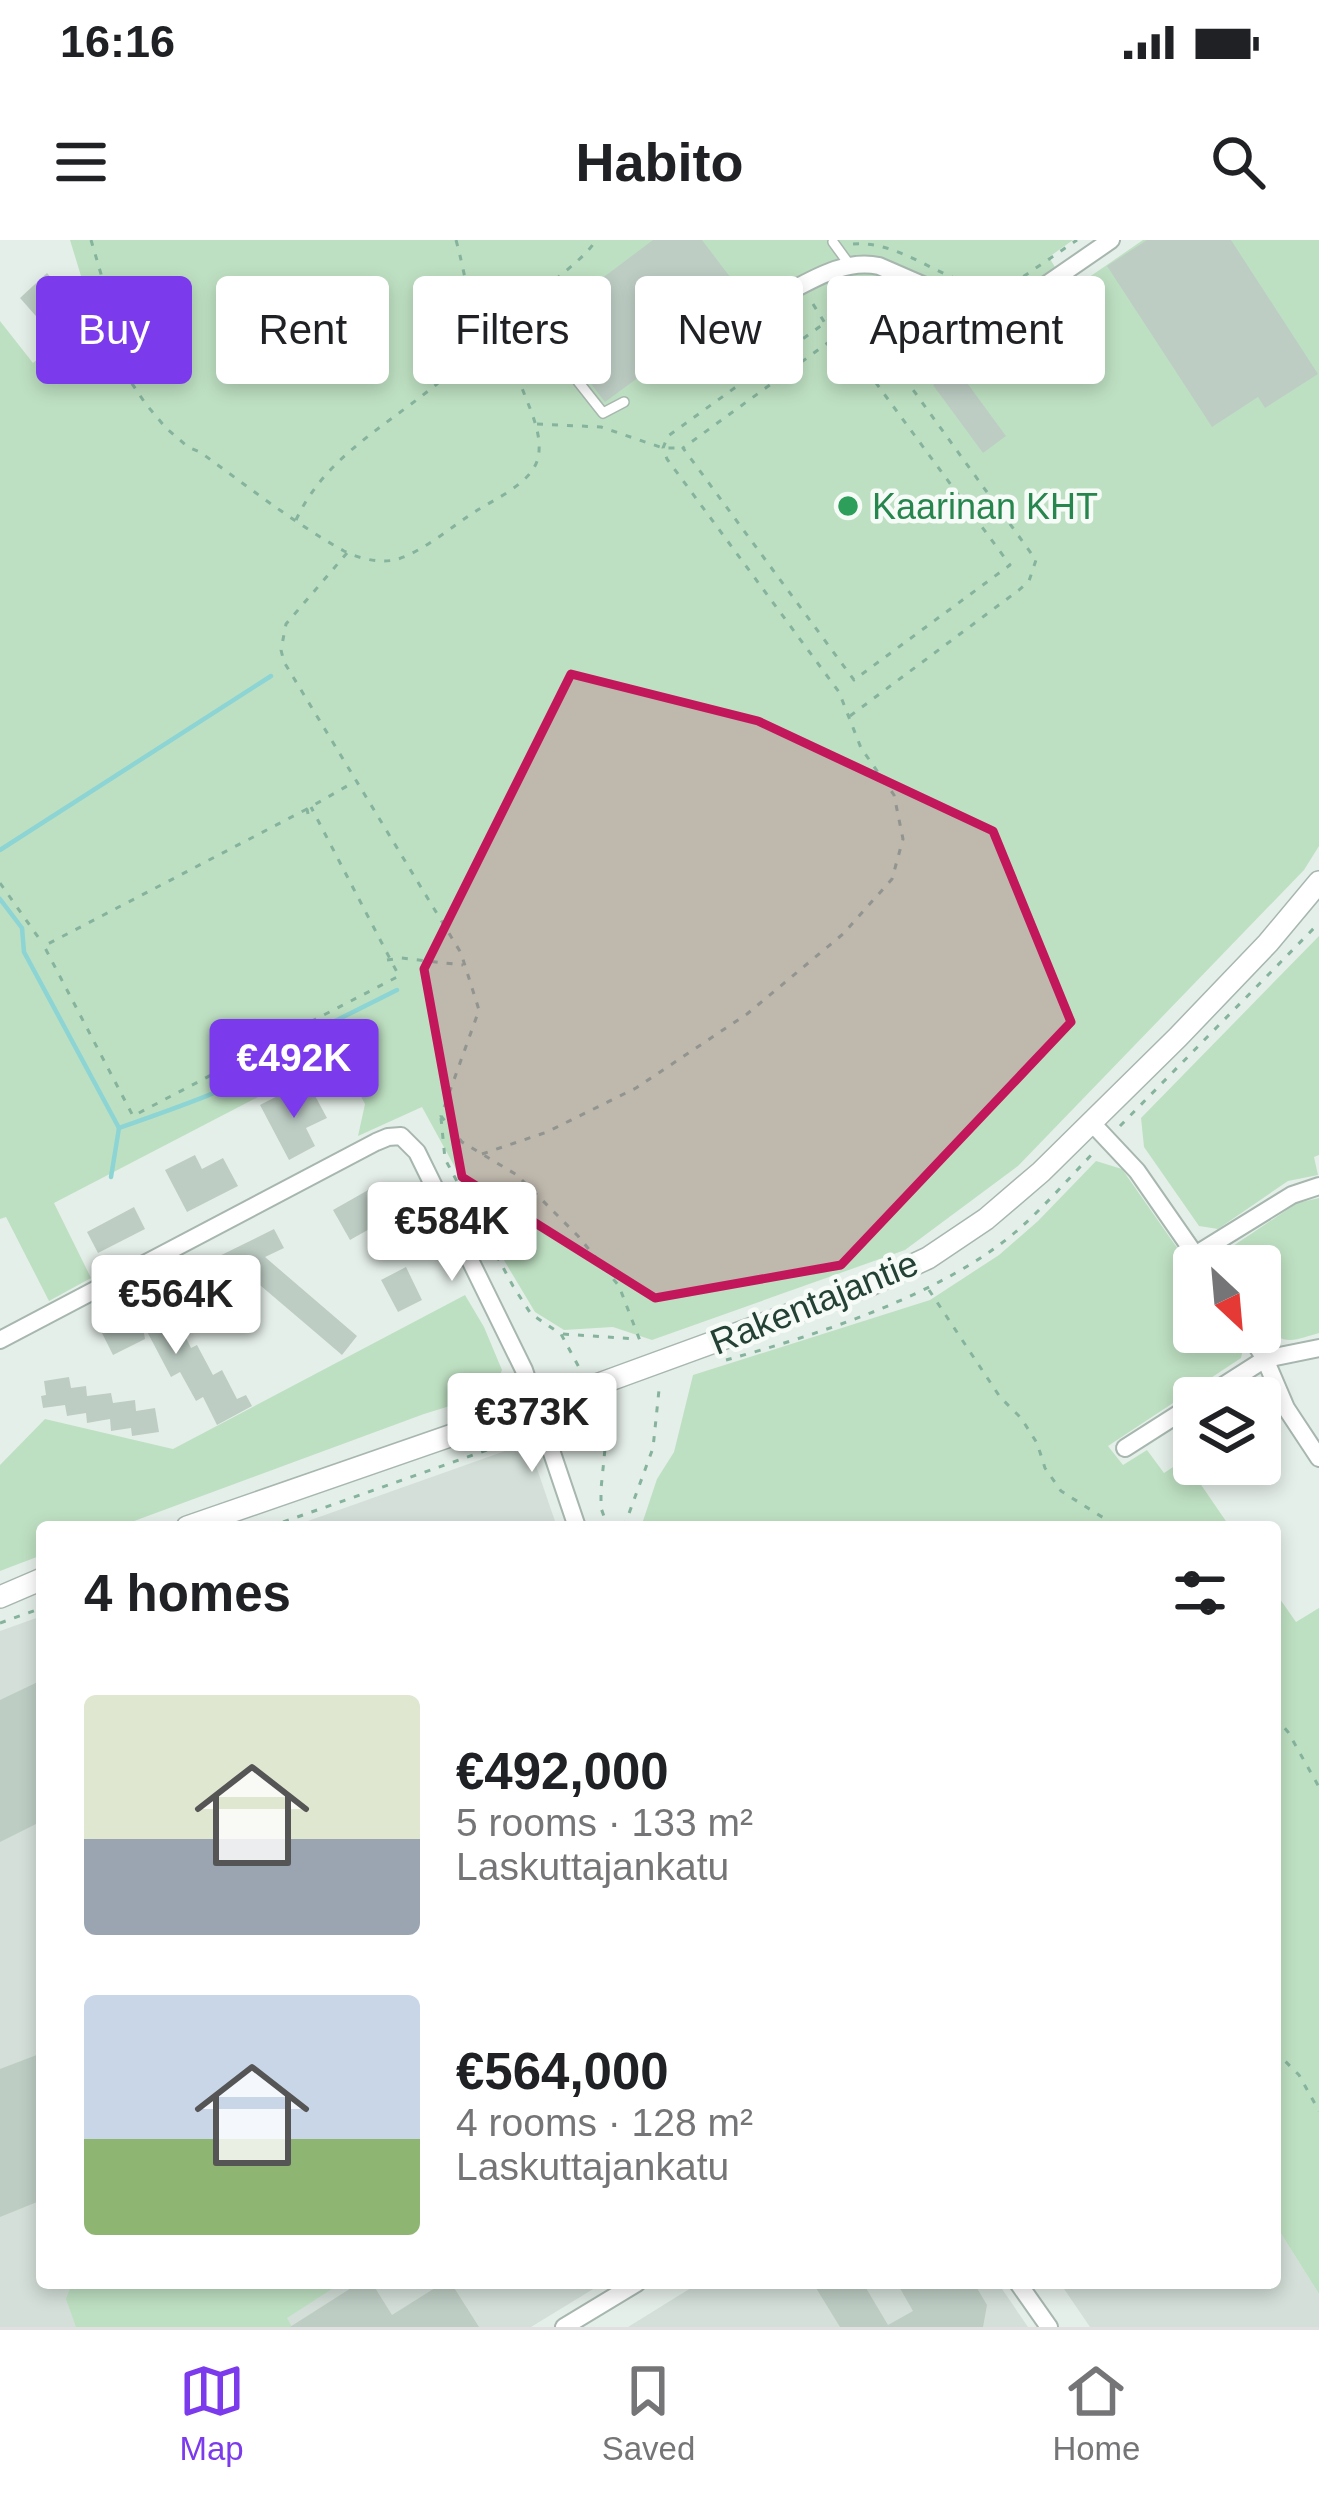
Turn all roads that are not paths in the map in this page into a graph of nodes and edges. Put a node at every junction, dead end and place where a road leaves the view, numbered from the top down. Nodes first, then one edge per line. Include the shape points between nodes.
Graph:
1 (1112, 240) edge
2 (841, 252) edge
3 (803, 279) edge
4 (580, 384) edge
5 (623, 402) dead end
6 (1319, 882) edge
7 (1091, 1122) junction
8 (1319, 1186) edge
9 (1188, 1245) edge
10 (1222, 1245) edge
11 (0, 1340) edge
12 (1319, 1348) edge
13 (1261, 1353) edge
14 (1265, 1359) junction
15 (1237, 1377) edge
16 (536, 1406) junction
17 (1173, 1417) edge
18 (1125, 1448) dead end
19 (1319, 1458) edge
20 (204, 1521) edge
21 (575, 1521) edge
22 (36, 1582) edge
23 (0, 1598) edge
24 (627, 2289) edge
25 (1022, 2289) edge
26 (564, 2327) edge
27 (1048, 2327) edge

1 - 2 street via 1024,300 996,309
2 - 3 street
4 - 5 lane via 603,413
6 - 7 street, Rakentajantie
7 - 9 street
7 - 16 street, Rakentajantie via 986,1219 904,1270
8 - 10 street via 1292,1195
11 - 16 street via 401,1136 417,1152
12 - 14 street
13 - 14 street
14 - 15 street
14 - 19 street
16 - 20 street, Rakentajantie
16 - 21 street
17 - 18 street
22 - 23 street
24 - 26 street
25 - 27 street

